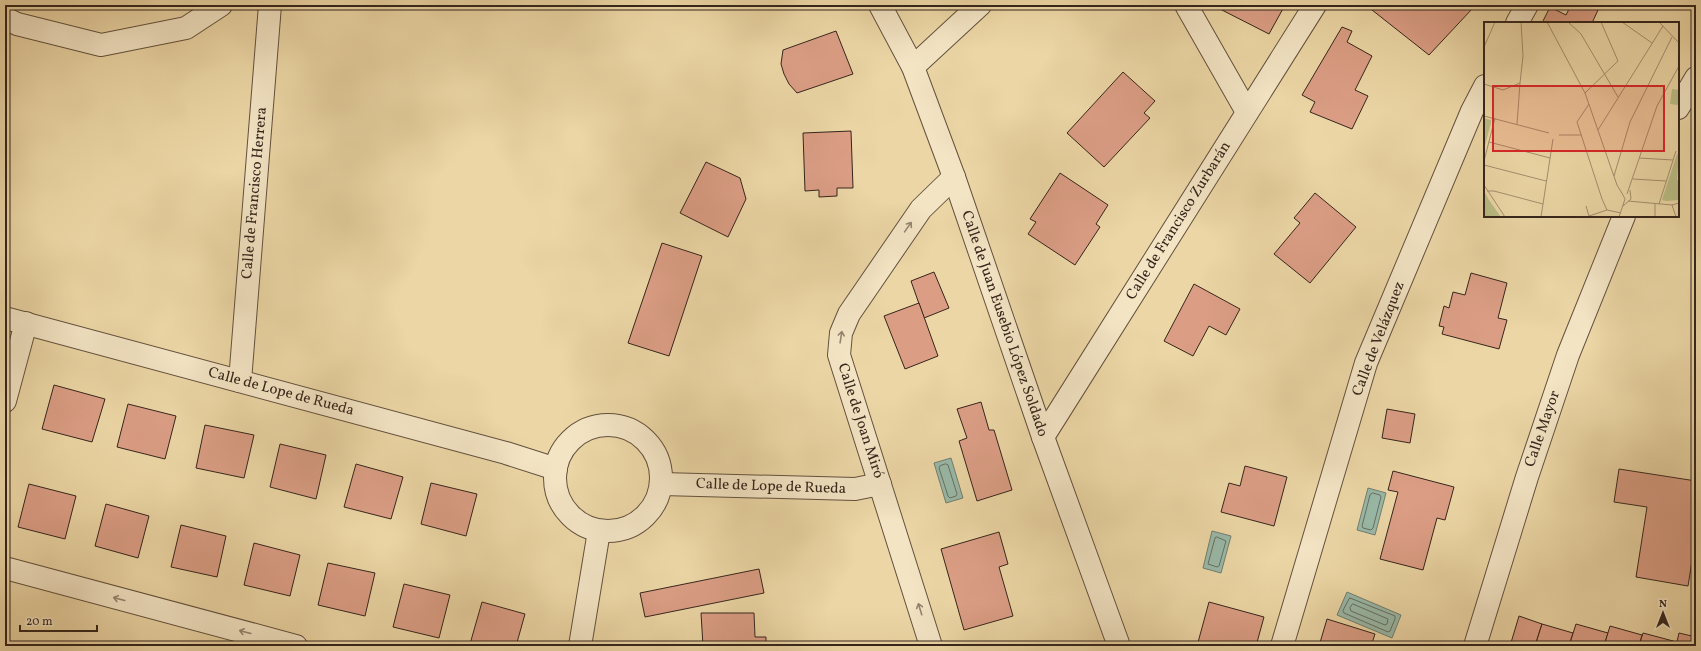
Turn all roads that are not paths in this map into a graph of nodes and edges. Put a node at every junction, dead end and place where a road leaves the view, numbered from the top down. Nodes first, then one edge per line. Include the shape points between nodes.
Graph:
1 (221, 5) edge
2 (270, 5) edge
3 (880, 5) edge
4 (980, 5) edge
5 (1186, 5) edge
6 (1315, 5) edge
7 (1526, 5) edge
8 (5, 18) edge
9 (1518, 22) edge
10 (913, 67) junction
11 (1696, 78) edge
12 (1484, 88) edge
13 (1679, 106) edge
14 (1247, 112) junction
15 (954, 177) junction
16 (1624, 217) edge
17 (5, 318) edge
18 (26, 323) junction
19 (240, 381) junction
20 (5, 401) edge
21 (1043, 437) junction
22 (556, 469) junction
23 (662, 484) junction
24 (880, 484) junction
25 (599, 531) junction
26 (5, 568) edge
27 (296, 646) edge
28 (580, 646) edge
29 (931, 646) edge
30 (1119, 646) edge
31 (1282, 646) edge
32 (1475, 646) edge

1 - 8 street via 186,28 101,45 16,24
2 - 19 street, Calle de Francisco Herrera
3 - 10 street, Calle de Juan Eusebio López Soldado
4 - 10 street
5 - 14 street
6 - 14 street, Calle de Francisco Zurbarán
7 - 9 street
10 - 15 street, Calle de Juan Eusebio López Soldado
11 - 13 street
12 - 31 street, Calle de Velázquez via 1366,363
14 - 21 street, Calle de Francisco Zurbarán
15 - 21 street, Calle de Juan Eusebio López Soldado
24 -> 15 street, Calle de Joan Miró via 840,354 841,333 849,314 921,209
16 - 32 street, Calle Mayor via 1568,354
17 - 18 street, Calle de Lope de Rueda
18 - 19 street, Calle de Lope de Rueda
18 - 20 street
19 - 22 street, Calle de Lope de Rueda
21 - 30 street, Calle de Juan Eusebio López Soldado
22 - 23 street via 560,454 575,436 589,428 612,425 624,427 640,435 653,448 662,471
22 - 25 street via 555,487 559,500 570,516 580,524
23 - 24 street, Calle de Lope de Rueda via 855,489
23 - 25 street via 653,508 638,523 617,531
29 -> 24 street, Calle de Joan Miró
25 - 28 street
27 -> 26 street

